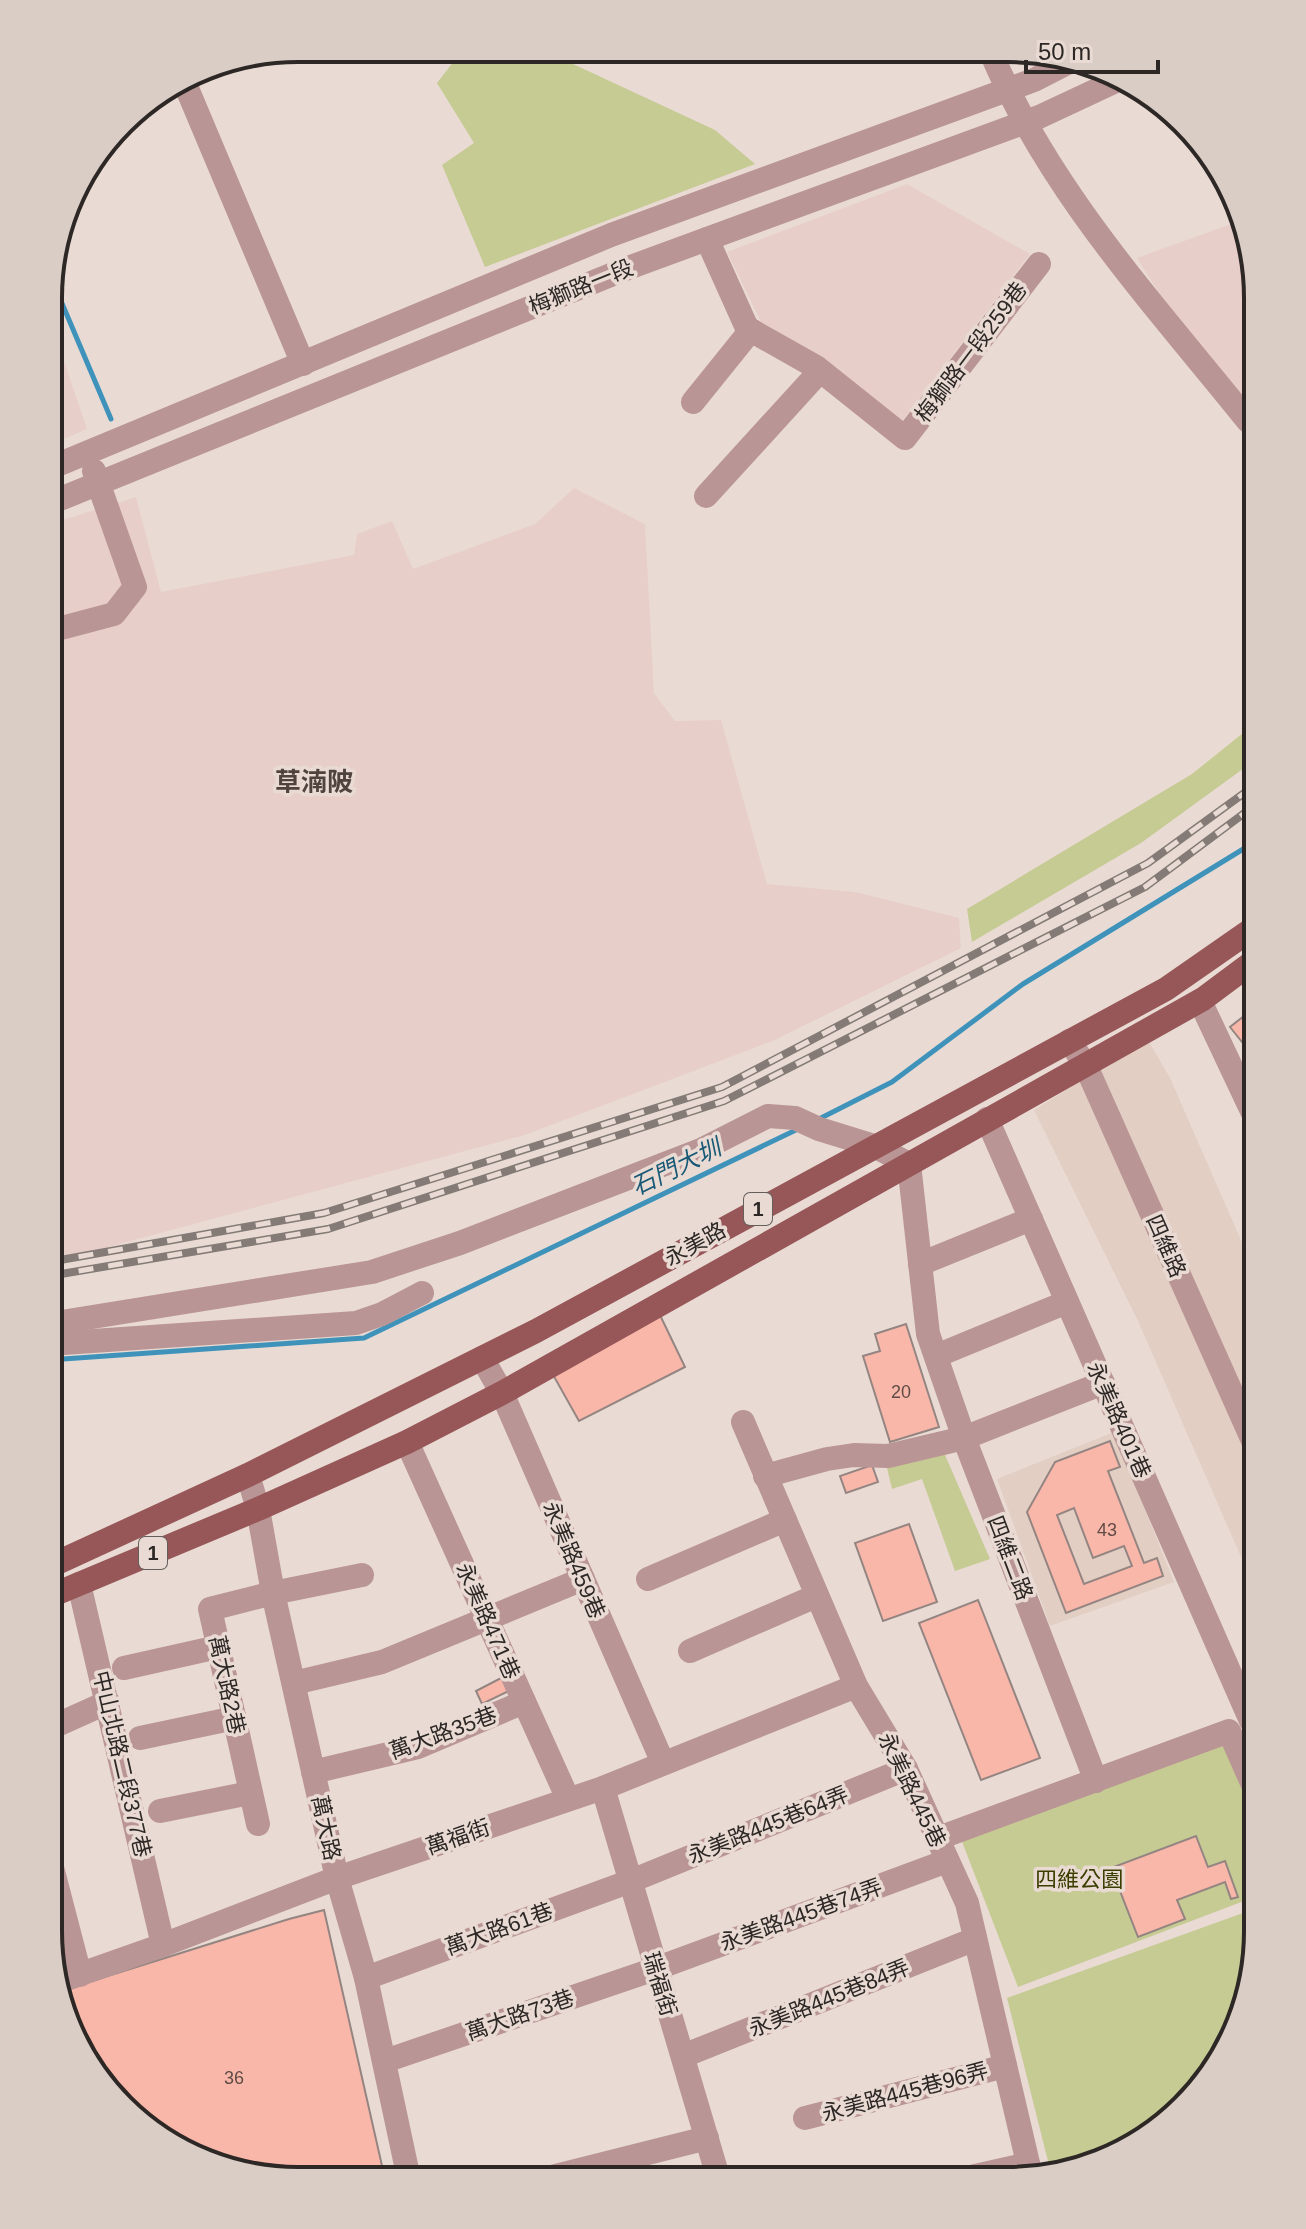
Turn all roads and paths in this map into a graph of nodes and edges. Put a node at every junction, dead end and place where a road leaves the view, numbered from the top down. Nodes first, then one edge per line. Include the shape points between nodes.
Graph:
1 (995, 62) edge
2 (1057, 68) edge
3 (1108, 85) edge
4 (188, 90) edge
5 (1007, 90) junction
6 (1026, 122) junction
7 (707, 239) junction
8 (1039, 264) dead end
9 (751, 330) junction
10 (303, 364) junction
11 (820, 371) junction
12 (693, 402) dead end
13 (1244, 416) edge
14 (87, 454) junction
15 (62, 463) edge
16 (100, 483) junction
17 (706, 496) dead end
18 (62, 498) edge
19 (62, 628) edge
20 (1244, 935) edge
21 (1244, 969) edge
22 (1200, 1001) junction
23 (1069, 1041) junction
24 (1085, 1064) junction
25 (1244, 1091) edge
26 (987, 1119) junction
27 (874, 1146) junction
28 (909, 1164) junction
29 (1031, 1219) junction
30 (920, 1264) junction
31 (422, 1293) dead end
32 (1067, 1302) junction
33 (62, 1322) edge
34 (62, 1343) edge
35 (936, 1356) junction
36 (482, 1358) junction
37 (1103, 1383) junction
38 (502, 1393) junction
39 (1243, 1419) edge
40 (743, 1422) dead end
41 (964, 1438) junction
42 (407, 1442) junction
43 (248, 1475) junction
44 (765, 1476) junction
45 (258, 1509) junction
46 (785, 1520) junction
47 (62, 1561) edge
48 (362, 1575) dead end
49 (583, 1579) junction
50 (648, 1579) dead end
51 (79, 1584) junction
52 (62, 1591) edge
53 (273, 1593) junction
54 (816, 1596) junction
55 (487, 1618) junction
56 (218, 1647) junction
57 (690, 1651) dead end
58 (124, 1668) dead end
59 (294, 1683) junction
60 (856, 1686) junction
61 (108, 1702) junction
62 (524, 1702) junction
63 (1243, 1717) edge
64 (235, 1718) junction
65 (62, 1723) edge
66 (1243, 1725) edge
67 (140, 1738) dead end
68 (663, 1763) junction
69 (906, 1769) junction
70 (313, 1772) junction
71 (1096, 1781) junction
72 (603, 1788) junction
73 (250, 1793) junction
74 (568, 1799) junction
75 (160, 1811) dead end
76 (258, 1824) dead end
77 (942, 1850) junction
78 (337, 1878) junction
79 (631, 1881) junction
80 (63, 1939) edge
81 (975, 1939) junction
82 (163, 1945) junction
83 (655, 1969) junction
84 (69, 1978) edge
85 (366, 1978) junction
86 (683, 2056) junction
87 (385, 2061) junction
88 (1005, 2066) junction
89 (805, 2118) dead end
90 (707, 2138) junction
91 (1028, 2165) edge
92 (407, 2167) edge
93 (592, 2167) edge
94 (715, 2167) edge

1 - 5 street
2 - 5 street, 梅獅路一段
3 - 6 street, 梅獅路一段
4 - 10 street
5 - 6 street
5 - 10 street, 梅獅路一段 via 611,235
6 - 7 street, 梅獅路一段
6 - 13 street via 1083,216
7 - 9 street
7 - 16 street, 梅獅路一段
8 - 11 street, 梅獅路一段259巷 via 905,438
9 - 11 street, 梅獅路一段259巷
9 - 12 street
10 - 14 street, 梅獅路一段
11 - 17 street
14 - 15 street, 梅獅路一段
14 - 16 street
16 - 18 street, 梅獅路一段
16 - 19 street via 135,587 114,614
20 - 23 main road, 永美路 / 1 via 1166,989
21 - 22 main road, 永美路 / 1
22 - 24 main road, 永美路 / 1
22 - 25 street
23 - 24 street, 四維路
23 - 27 main road, 永美路 / 1
24 - 26 main road, 永美路 / 1
24 - 39 street, 四維路
26 - 28 main road, 永美路 / 1
26 - 29 street, 永美路401巷
27 - 28 street
27 - 33 street via 768,1116 701,1150 372,1272
27 - 36 main road, 永美路 / 1
28 - 30 street, 四維二路
28 - 38 main road, 永美路 / 1
29 - 30 street
29 - 32 street, 永美路401巷
30 - 35 street, 四維二路 via 928,1334
31 - 34 street via 356,1323
32 - 35 street
32 - 37 street, 永美路401巷
35 - 41 street, 四維二路
36 - 38 street, 永美路459巷
36 - 43 main road, 永美路 / 1
37 - 41 street
37 - 63 street, 永美路401巷
38 - 42 main road, 永美路 / 1
38 - 49 street, 永美路459巷
40 - 44 street, 永美路445巷
41 - 44 street via 888,1456 827,1459
41 - 71 street, 四維二路
42 - 45 main road, 永美路 / 1
42 - 55 street, 永美路471巷
43 - 45 street, 萬大路
43 - 47 main road, 1
44 - 46 street, 永美路445巷
45 - 51 main road, 1
45 - 53 street, 萬大路
46 - 50 street
46 - 54 street, 永美路445巷
48 - 53 street
49 - 55 street
49 - 68 street, 永美路459巷
51 - 52 main road, 1
51 - 61 street, 中山北路二段377巷
53 - 56 street, 萬大路2巷 via 210,1609
53 - 59 street, 萬大路
54 - 57 street
54 - 60 street, 永美路445巷
55 - 59 street via 382,1662
55 - 62 street, 永美路471巷
56 - 58 street
56 - 64 street, 萬大路2巷
59 - 70 street, 萬大路
60 - 68 street, 萬福街
60 - 69 street, 永美路445巷
61 - 65 street
61 - 82 street, 中山北路二段377巷
62 - 70 street, 萬大路35巷 via 418,1747
62 - 74 street, 永美路471巷
64 - 67 street
64 - 73 street, 萬大路2巷
66 - 71 street
68 - 72 street, 萬福街
69 - 77 street, 永美路445巷
69 - 79 street, 永美路445巷64弄
70 - 78 street, 萬大路
71 - 77 street, 永美路445巷74弄
72 - 74 street, 萬福街
72 - 79 street, 瑞福街
73 - 75 street
73 - 76 street, 萬大路2巷
74 - 78 street, 萬福街
77 - 81 street, 永美路445巷 via 967,1903
77 - 83 street, 永美路445巷74弄
78 - 82 street, 萬福街
78 - 85 street, 萬大路
79 - 83 street, 瑞福街
79 - 85 street, 萬大路61巷
80 - 84 street
81 - 86 street, 永美路445巷84弄
81 - 88 street, 永美路445巷
82 - 84 street, 萬福街
83 - 86 street, 瑞福街
83 - 87 street, 萬大路73巷
85 - 87 street, 萬大路
86 - 90 street, 瑞福街
87 - 92 street, 萬大路
88 - 89 street, 永美路445巷96弄
88 - 91 street, 永美路445巷
90 - 93 street
90 - 94 street, 瑞福街

